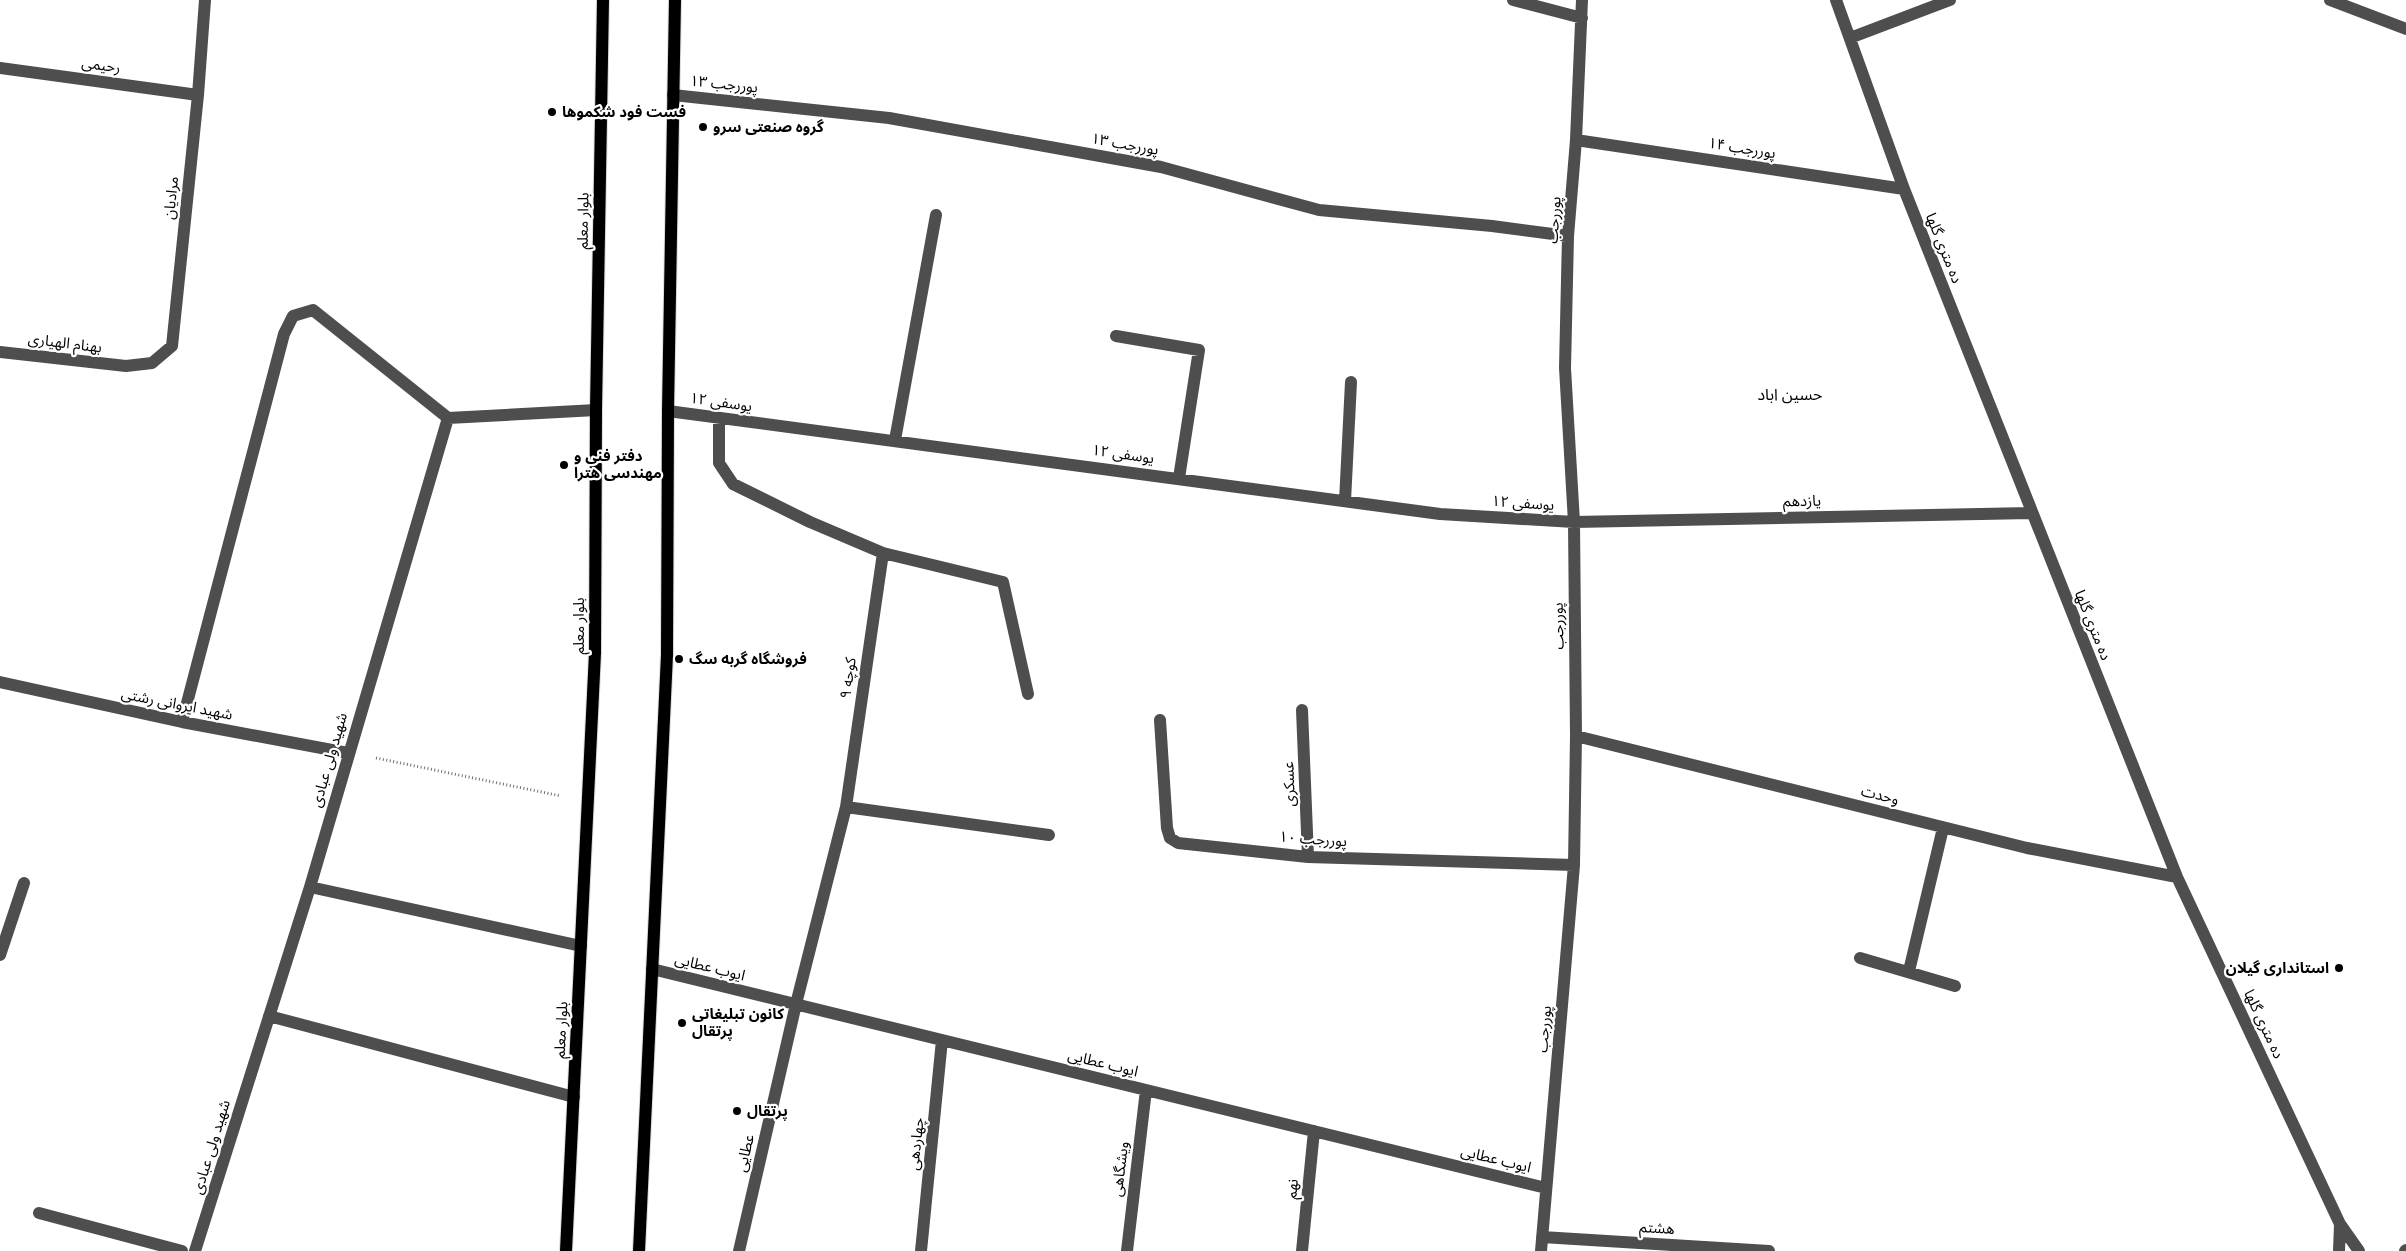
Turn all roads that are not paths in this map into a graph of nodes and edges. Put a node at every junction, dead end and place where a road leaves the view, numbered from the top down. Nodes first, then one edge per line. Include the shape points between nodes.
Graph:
1 (205, 0) edge
2 (604, 0) edge
3 (675, 0) edge
4 (1513, 0) edge
5 (1582, 0) edge
6 (1836, 0) edge
7 (1950, 0) edge
8 (2330, 0) edge
9 (1582, 18) junction
10 (2406, 28) edge
11 (1850, 38) junction
12 (0, 68) edge
13 (198, 95) junction
14 (673, 95) junction
15 (1576, 140) junction
16 (1904, 189) junction
17 (936, 214) dead end
18 (1568, 236) junction
19 (1116, 336) dead end
20 (0, 352) edge
21 (126, 366) joint
22 (1351, 382) dead end
23 (596, 410) junction
24 (668, 411) junction
25 (448, 418) junction
26 (720, 419) junction
27 (895, 440) junction
28 (1180, 478) junction
29 (1345, 501) junction
30 (2032, 513) junction
31 (1574, 522) junction
32 (883, 553) junction
33 (0, 682) edge
34 (1028, 694) dead end
35 (1302, 710) dead end
36 (1160, 720) dead end
37 (182, 722) junction
38 (1576, 736) junction
39 (348, 753) junction
40 (846, 807) junction
41 (1943, 828) junction
42 (1049, 835) dead end
43 (1308, 857) junction
44 (1574, 864) junction
45 (2177, 877) junction
46 (24, 883) dead end
47 (310, 887) junction
48 (581, 946) junction
49 (0, 955) edge
50 (1860, 958) dead end
51 (652, 969) junction
52 (1909, 972) junction
53 (1955, 986) dead end
54 (796, 1004) junction
55 (269, 1016) junction
56 (942, 1040) junction
57 (1146, 1090) junction
58 (574, 1097) junction
59 (1314, 1131) junction
60 (1546, 1188) junction
61 (39, 1213) dead end
62 (2340, 1224) junction
63 (1542, 1237) junction
64 (182, 1251) edge
65 (195, 1251) edge
66 (566, 1251) edge
67 (639, 1251) edge
68 (739, 1251) edge
69 (921, 1251) edge
70 (1127, 1251) edge
71 (1302, 1251) edge
72 (1541, 1251) edge
73 (1770, 1251) edge
74 (2340, 1251) edge
75 (2358, 1251) edge

1 - 13 street, مرادیان
2 - 23 main road, بلوار معلم
3 - 14 main road
4 - 9 street
5 - 9 street, پوررجب
6 - 11 street, ده متری گلها
7 - 11 street
8 - 10 street
9 - 15 street, پوررجب
11 - 16 street, ده متری گلها
12 - 13 street, رحیمی
13 - 21 street, مرادیان via 172,346 152,363
14 - 18 street, پوررجب ۱۳ via 889,118 1162,167 1319,210
14 - 24 main road
15 - 16 street, پوررجب ۱۴
15 - 18 street, پوررجب
16 - 30 street, ده متری گلها
17 - 27 street
18 - 31 street, پوررجب via 1566,368
19 - 28 street via 1199,350
20 - 21 street, بهنام الهیاری
22 - 29 street
23 - 25 street
23 - 48 main road, بلوار معلم via 595,653
24 - 26 street, یوسفی ۱۲
24 - 51 main road via 667,655
25 - 37 street via 313,310 293,316 284,334
25 - 39 street, شهید ولی عبادی
26 - 27 street, یوسفی ۱۲
26 - 32 street via 720,462 733,484
27 - 28 street, یوسفی ۱۲
28 - 29 street, یوسفی ۱۲
29 - 31 street, یوسفی ۱۲ via 1440,514
30 - 31 street, یازدهم
30 - 45 street, ده متری گلها
31 - 38 street, پوررجب
32 - 34 street via 1002,582
32 - 40 street, کوچه ۹
33 - 37 street, شهید ایروانی رشتی
35 - 43 street, عسکری
36 - 43 street, پوررجب ۱۰ via 1170,838 1178,843
37 - 39 street, شهید ایروانی رشتی
38 - 41 street, وحدت
38 - 44 street, پوررجب
39 - 47 street, شهید ولی عبادی
40 - 42 street
40 - 54 street, کوچه ۹
41 - 45 street, وحدت
41 - 52 street
43 - 44 street, پوررجب ۱۰
44 - 60 street, پوررجب
45 - 62 street, ده متری گلها
46 - 49 street
47 - 48 street
47 - 55 street, شهید ولی عبادی
48 - 58 main road, بلوار معلم
50 - 52 street
51 - 54 street, ایوب عطایی
51 - 67 main road
52 - 53 street
54 - 56 street, ایوب عطایی
54 - 68 street, عطایی
55 - 58 street
55 - 65 street, شهید ولی عبادی
56 - 57 street, ایوب عطایی
56 - 69 street, چهاردهی
57 - 59 street, ایوب عطایی
57 - 70 street, ویشگاهی
58 - 66 main road, بلوار معلم
59 - 60 street, ایوب عطایی
59 - 71 street, نهم
60 - 63 street, پوررجب
61 - 64 street
62 - 74 street, ده متری گلها
62 - 75 street
63 - 72 street, پوررجب
63 - 73 street, هشتم

